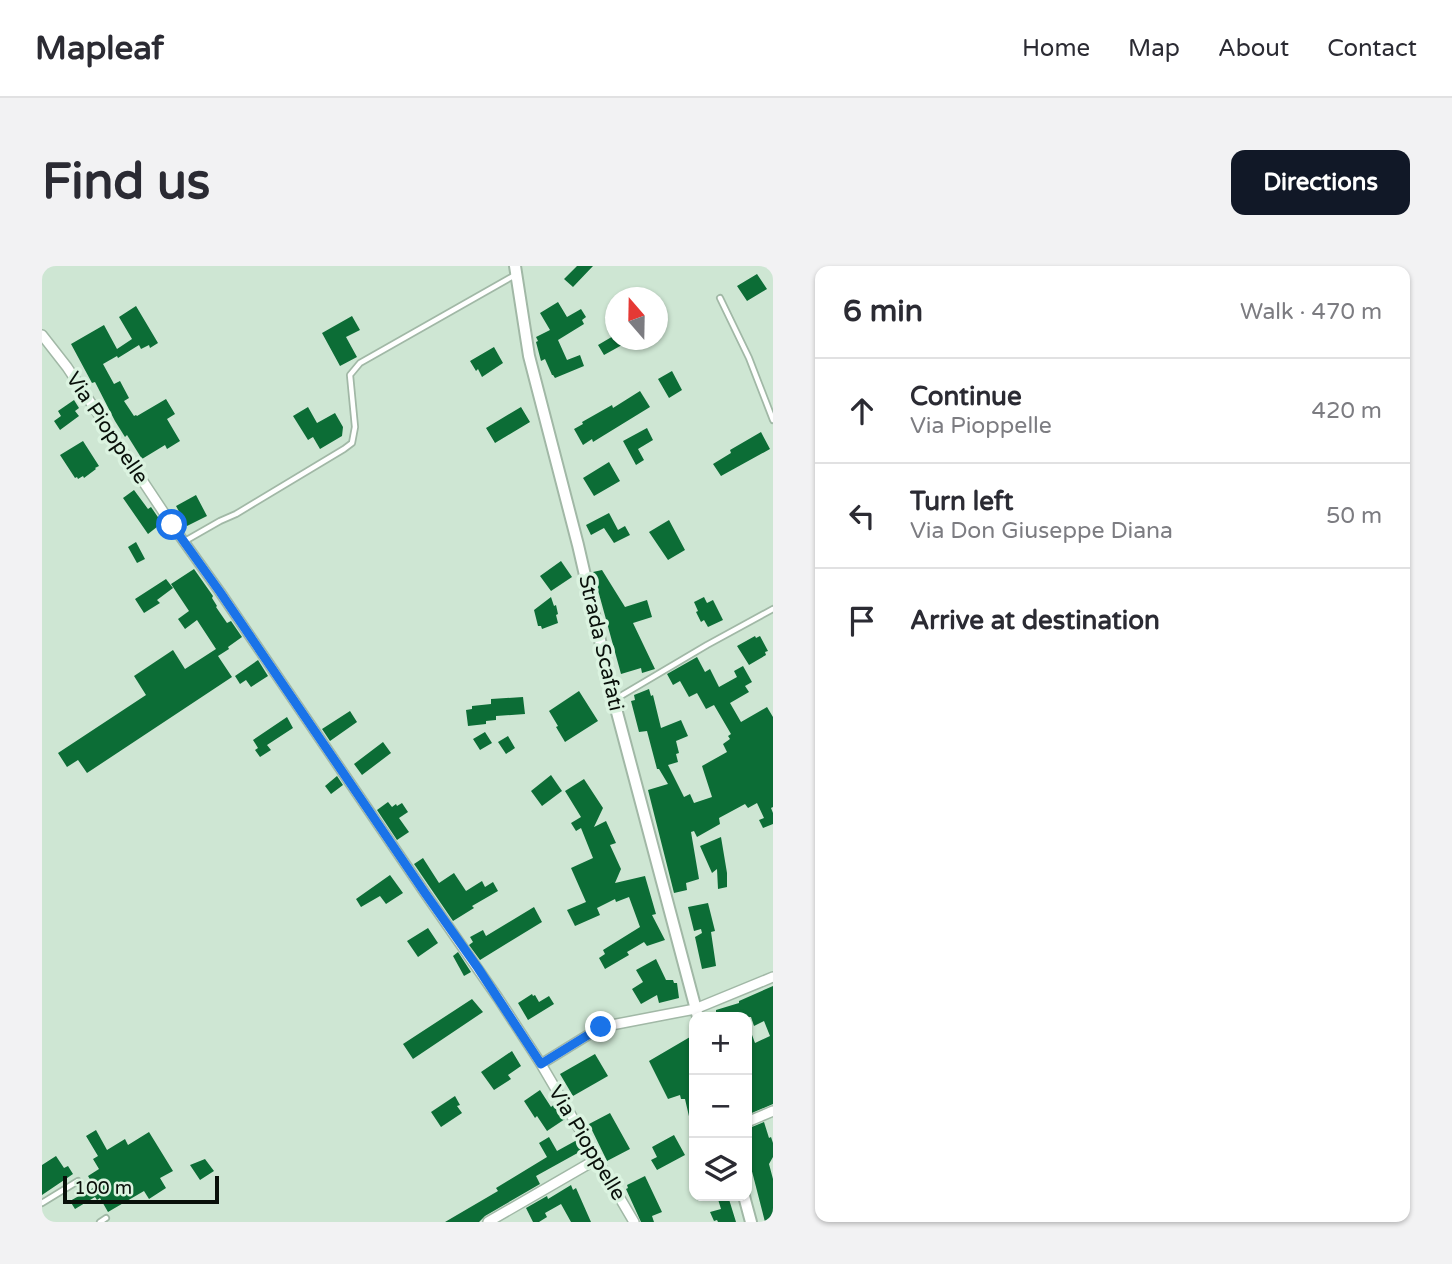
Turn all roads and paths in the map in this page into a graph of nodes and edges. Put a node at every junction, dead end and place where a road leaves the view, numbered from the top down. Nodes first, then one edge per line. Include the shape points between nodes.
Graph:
1 (515, 270) edge
2 (720, 298) dead end
3 (42, 335) edge
4 (773, 420) edge
5 (184, 542) junction
6 (773, 608) edge
7 (614, 701) junction
8 (773, 977) edge
9 (696, 1012) edge
10 (698, 1012) edge
11 (689, 1014) edge
12 (541, 1064) junction
13 (773, 1111) edge
14 (752, 1120) edge
15 (597, 1159) junction
16 (78, 1181) dead end
17 (745, 1201) edge
18 (42, 1203) edge
19 (106, 1218) dead end
20 (100, 1222) edge
21 (488, 1222) edge
22 (634, 1222) edge
23 (751, 1222) edge

1 - 5 lane via 360,363 350,375 352,443
1 - 7 street, Strada Scafati via 529,356
2 - 4 lane
3 - 5 street, Via Pioppelle
5 - 12 street, Via Pioppelle
6 - 7 lane
7 - 9 street, Strada Scafati
8 - 10 street
11 - 12 street via 601,1027
12 - 15 street, Via Pioppelle
13 - 14 street
15 - 21 street
15 - 22 street, Via Pioppelle
16 - 18 lane
17 - 23 street
19 - 20 lane

